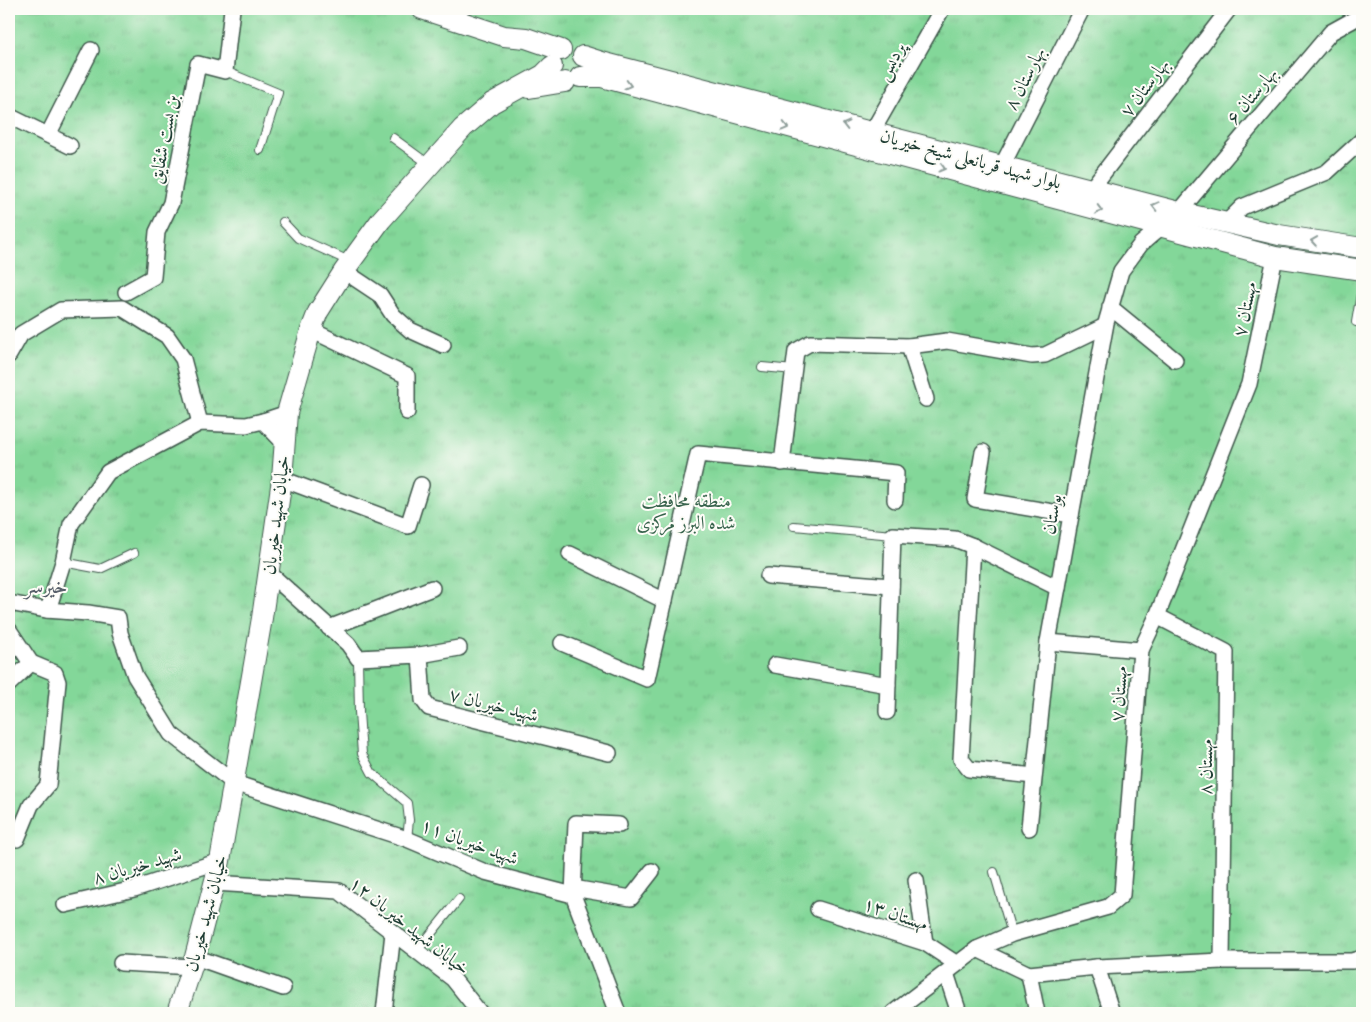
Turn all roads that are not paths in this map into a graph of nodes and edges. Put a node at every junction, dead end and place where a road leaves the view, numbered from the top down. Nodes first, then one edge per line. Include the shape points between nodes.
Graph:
1 (232, 9) edge
2 (422, 9) edge
3 (942, 9) edge
4 (1082, 9) edge
5 (1229, 9) edge
6 (1362, 15) edge
7 (92, 50) dead end
8 (583, 56) junction
9 (555, 59) junction
10 (225, 71) junction
11 (573, 80) junction
12 (517, 90) junction
13 (689, 93) junction
14 (9, 116) edge
15 (872, 132) junction
16 (48, 135) junction
17 (393, 138) dead end
18 (1362, 140) edge
19 (70, 146) dead end
20 (260, 150) dead end
21 (430, 165) junction
22 (1000, 174) junction
23 (1091, 189) junction
24 (1179, 212) junction
25 (283, 222) dead end
26 (1226, 223) junction
27 (1162, 226) junction
28 (1362, 248) edge
29 (1275, 257) junction
30 (347, 267) junction
31 (1362, 270) edge
32 (1362, 288) edge
33 (126, 292) dead end
34 (1110, 307) junction
35 (1356, 322) dead end
36 (1105, 326) junction
37 (311, 330) junction
38 (443, 345) dead end
39 (909, 346) junction
40 (9, 355) edge
41 (1175, 360) dead end
42 (762, 367) dead end
43 (794, 370) junction
44 (926, 399) dead end
45 (407, 412) dead end
46 (287, 413) junction
47 (263, 421) junction
48 (200, 423) junction
49 (284, 444) junction
50 (983, 452) dead end
51 (782, 463) junction
52 (282, 479) junction
53 (421, 485) dead end
54 (895, 500) dead end
55 (1071, 515) junction
56 (794, 526) dead end
57 (892, 534) junction
58 (973, 546) junction
59 (134, 553) dead end
60 (570, 554) dead end
61 (63, 562) junction
62 (268, 572) junction
63 (768, 576) dead end
64 (891, 586) junction
65 (432, 588) dead end
66 (1058, 588) junction
67 (665, 601) junction
68 (9, 603) edge
69 (48, 610) junction
70 (1157, 616) junction
71 (329, 628) junction
72 (9, 630) edge
73 (1048, 642) junction
74 (562, 643) dead end
75 (459, 648) dead end
76 (1141, 650) junction
77 (420, 655) junction
78 (358, 658) junction
79 (31, 663) junction
80 (775, 665) dead end
81 (9, 684) edge
82 (888, 685) junction
83 (888, 712) dead end
84 (609, 753) dead end
85 (1034, 776) junction
86 (234, 783) junction
87 (619, 825) dead end
88 (1029, 828) dead end
89 (17, 839) dead end
90 (407, 839) junction
91 (220, 861) junction
92 (652, 870) dead end
93 (994, 872) dead end
94 (916, 880) dead end
95 (214, 883) junction
96 (573, 892) junction
97 (459, 899) dead end
98 (64, 905) dead end
99 (818, 909) dead end
100 (393, 933) junction
101 (1012, 934) junction
102 (925, 943) junction
103 (977, 949) junction
104 (417, 951) junction
105 (1362, 958) edge
106 (1222, 961) junction
107 (194, 962) junction
108 (121, 963) dead end
109 (1097, 967) junction
110 (951, 969) junction
111 (1029, 974) junction
112 (282, 988) dead end
113 (177, 1013) edge
114 (384, 1013) edge
115 (480, 1013) edge
116 (618, 1013) edge
117 (893, 1013) edge
118 (959, 1013) edge
119 (1037, 1013) edge
120 (1112, 1013) edge

1 - 10 street
2 - 9 street via 504,36 526,38
3 - 15 street, پردیس
4 - 22 street, بهارستان ۸
5 - 23 street, بهارستان ۷
6 - 24 street, بهارستان ۶ via 1331,32
7 - 16 street
8 - 9 street via 575,50 566,49
8 - 11 street via 585,70
8 - 13 street, بلوار شهید قربانعلی شیخ خیریان
9 - 11 street via 556,76
9 - 12 street, خیابان شهید خیریان via 544,75
10 - 20 lane via 278,93
10 - 33 street, بن بست شقایق via 198,64 171,204 157,232 153,277
11 - 12 street
11 -> 13 street via 602,77
12 - 21 street, خیابان شهید خیریان via 492,103 463,128
15 -> 13 street, بلوار شهید قربانعلی شیخ خیریان
13 -> 22 street
14 - 16 street
15 - 22 street, بلوار شهید قربانعلی شیخ خیریان
16 - 19 street
17 - 21 lane
18 - 26 street via 1327,172 1242,207
21 - 30 street, خیابان شهید خیریان via 381,220
22 - 23 street, بلوار شهید قربانعلی شیخ خیریان
22 -> 27 street
24 -> 23 street, بلوار شهید قربانعلی شیخ خیریان
24 - 26 street, بلوار شهید قربانعلی شیخ خیریان
25 - 30 lane via 298,238
28 -> 26 street, بلوار شهید قربانعلی شیخ خیریان
27 - 29 street
27 - 34 street, بوستان via 1141,244 1121,271
29 - 31 street
29 - 70 street, مهستان ۷ via 1249,384
30 - 37 street, خیابان شهید خیریان via 318,312
30 - 38 street via 380,295 410,330
32 - 35 lane
34 - 36 street, بوستان
34 - 41 street
36 - 39 street via 1045,355 1032,356 947,341
36 - 55 street, بوستان
37 - 45 street via 407,376
37 - 46 street, خیابان شهید خیریان
39 - 43 street via 810,343 796,351
39 - 44 street
40 - 48 street via 21,334 61,310 122,308 166,336 182,359
42 - 43 lane
43 - 51 street
46 - 47 street
46 - 49 street, خیابان شهید خیریان
47 - 48 street
47 - 49 street
48 - 61 street via 108,472 71,524
49 - 52 street, خیابان شهید خیریان
50 - 55 street via 975,499
51 - 54 street via 896,473
51 - 67 street via 698,454
52 - 53 street via 408,526
52 - 62 street, خیابان شهید خیریان
55 - 66 street, بوستان
56 - 57 lane
57 - 58 street via 955,539
57 - 64 street
58 - 66 street
58 - 85 street via 961,759 968,769
59 - 61 lane via 100,569
60 - 67 street
61 - 69 street
62 - 71 street
62 - 86 street, خیابان شهید خیریان
63 - 64 street
64 - 82 street
65 - 71 street
66 - 73 street, بوستان
67 - 74 street via 647,679
68 - 69 street
69 - 86 street, شهید خیریان ۱۱ via 118,618 135,676 171,734
70 - 76 street, مهستان ۷
70 - 106 street, مهستان ۸ via 1226,652
71 - 78 street via 348,644
72 - 79 street
73 - 76 street
73 - 85 street, بوستان
75 - 77 street
76 - 101 street, مهستان ۷ via 1122,895 1108,907
77 - 78 street
77 - 84 street, شهید خیریان ۷ via 423,700 429,708
78 - 90 lane via 362,754 372,773 407,803
79 - 81 street
79 - 89 street via 55,674 58,682 48,785 31,805
80 - 82 street
82 - 83 street
85 - 88 street, بوستان
86 - 90 street, شهید خیریان ۱۱
86 - 91 street, خیابان شهید خیریان
87 - 96 street via 576,824
90 - 96 street, شهید خیریان ۱۱ via 485,872
91 - 95 street, خیابان شهید خیریان
91 - 98 street, شهید خیریان ۸ via 134,890
92 - 96 street, شهید خیریان ۱۱ via 631,898
93 - 101 lane
94 - 102 street
95 - 100 street, خیابان شهید خیریان ۱۲ via 339,891
95 - 107 street, خیابان شهید خیریان
96 - 116 street
97 - 104 lane
99 - 102 street, مهستان ۱۳
100 - 104 street, خیابان شهید خیریان ۱۲
100 - 114 street
101 - 103 street, مهستان ۷
102 - 110 street, مهستان ۱۳
103 - 110 street, مهستان ۷
103 - 111 street
104 - 115 street, خیابان شهید خیریان ۱۲ via 453,979
105 - 106 street via 1352,961
106 - 109 street
107 - 108 street
107 - 112 street
107 - 113 street, خیابان شهید خیریان
109 - 111 street
109 - 120 street
110 - 117 street, مهستان ۷
110 - 118 street
111 - 119 street

